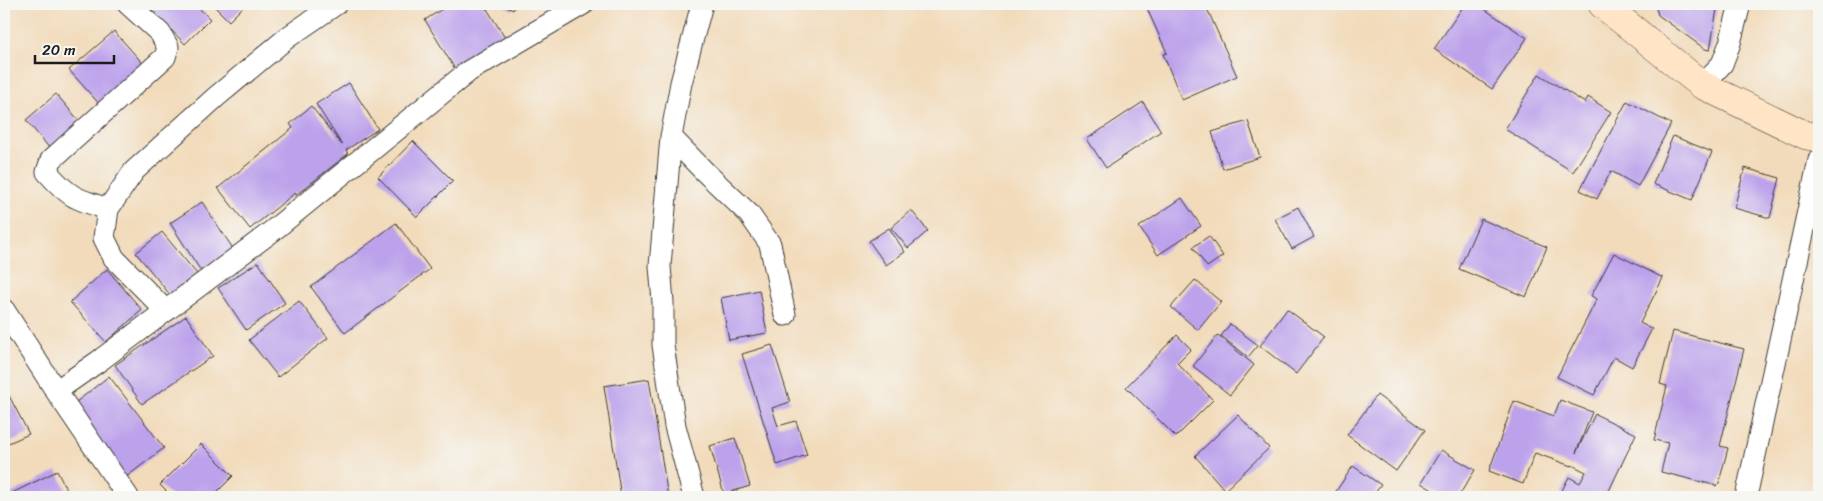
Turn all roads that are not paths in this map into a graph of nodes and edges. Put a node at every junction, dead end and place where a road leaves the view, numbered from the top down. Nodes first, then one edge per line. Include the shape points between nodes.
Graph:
1 (128, 4) edge
2 (336, 4) edge
3 (583, 4) edge
4 (702, 4) edge
5 (1602, 4) edge
6 (1740, 4) edge
7 (1702, 85) junction
8 (671, 137) junction
9 (1819, 138) edge
10 (1819, 160) edge
11 (108, 209) junction
12 (4, 310) edge
13 (166, 311) junction
14 (785, 315) dead end
15 (56, 391) junction
16 (128, 497) edge
17 (694, 497) edge
18 (1746, 497) edge

1 - 11 street via 160,33 168,48 165,57 51,160 47,172 78,200
2 - 11 street via 288,37 202,109 134,171
3 - 13 street via 469,71 271,232
4 - 8 street via 681,83
5 - 7 main road
6 - 7 street via 1722,64
7 - 9 main road via 1805,135
8 - 14 street via 749,214 770,244
8 - 17 street via 660,266 664,345 675,426
10 - 18 street
11 - 13 street via 104,238 114,258
12 - 15 street
13 - 15 street
15 - 16 street

